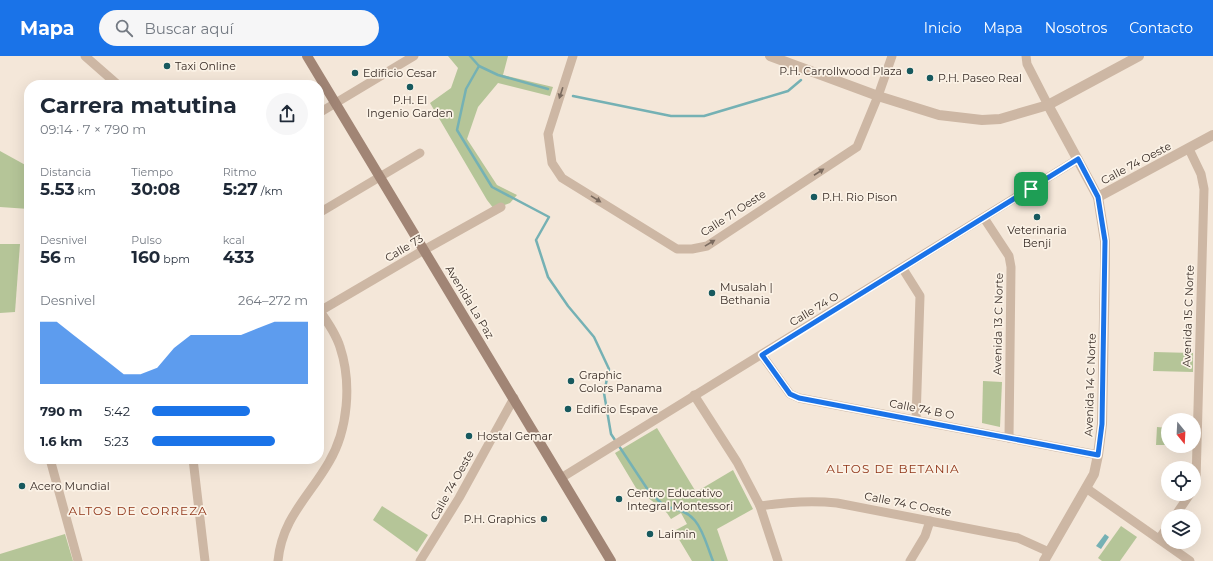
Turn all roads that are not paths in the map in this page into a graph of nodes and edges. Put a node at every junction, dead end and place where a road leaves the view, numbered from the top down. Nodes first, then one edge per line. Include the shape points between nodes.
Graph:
1 (85, 56) edge
2 (307, 56) edge
3 (414, 56) edge
4 (574, 56) edge
5 (770, 56) edge
6 (892, 56) edge
7 (1026, 56) edge
8 (1139, 56) edge
9 (112, 80) edge
10 (322, 80) edge
11 (324, 84) edge
12 (878, 96) junction
13 (336, 104) junction
14 (1048, 105) junction
15 (324, 110) edge
16 (1213, 135) edge
17 (1189, 149) junction
18 (420, 153) dead end
19 (1078, 159) junction
20 (380, 177) junction
21 (1098, 197) junction
22 (501, 207) dead end
23 (324, 210) edge
24 (984, 218) junction
25 (424, 250) junction
26 (903, 269) junction
27 (324, 309) edge
28 (324, 318) edge
29 (762, 355) junction
30 (694, 395) junction
31 (514, 398) junction
32 (916, 420) junction
33 (1008, 438) junction
34 (1098, 455) junction
35 (1197, 461) edge
36 (51, 464) edge
37 (194, 464) edge
38 (561, 478) junction
39 (1086, 488) junction
40 (760, 506) junction
41 (930, 521) junction
42 (1161, 536) edge
43 (1159, 539) junction
44 (1046, 557) edge
45 (78, 561) edge
46 (205, 561) edge
47 (278, 561) edge
48 (420, 561) edge
49 (610, 561) edge
50 (778, 561) edge
51 (910, 561) edge
52 (1190, 561) edge

1 - 9 street
2 - 10 main road, Avenida La Paz
3 - 13 street
4 -> 12 street, Calle 71 Oeste via 548,134 552,163 562,178 677,249 706,246 857,147
5 - 12 street
6 - 12 street, Calle 71 Oeste
7 - 14 street
8 - 14 street
11 - 13 main road, Avenida La Paz
12 - 14 street via 939,115 982,120 1000,119
13 - 15 street
13 - 20 main road, Avenida La Paz
14 - 19 street, Calle 74 Oeste
16 - 17 street, Calle 74 Oeste
17 - 21 street, Calle 74 Oeste
17 - 35 street, Avenida 15 C Norte via 1201,174 1204,189
18 - 20 street
19 - 21 street, Calle 74 Oeste
19 - 24 street, Calle 74 O
20 - 23 street
20 - 25 main road, Avenida La Paz
21 - 34 street, Avenida 14 C Norte via 1105,241 1105,265 1102,424
22 - 25 street, Calle 73
24 - 26 street, Calle 74 O
24 - 33 street, Avenida 13 C Norte via 1009,256 1011,267
25 - 27 street, Calle 73
25 - 31 main road, Avenida La Paz
26 - 29 street, Calle 74 O
26 - 32 street via 920,296
28 - 47 street via 340,346 345,366 346,408 337,447 283,534
29 - 30 street, Calle 74 O
29 - 32 street, Calle 74 B O via 790,394 799,398
30 - 38 street, Calle 74 O
30 - 40 street via 737,462
31 - 38 main road, Avenida La Paz
31 - 48 street, Calle 74 Oeste via 459,498
32 - 33 street, Calle 74 B O
33 - 34 street, Calle 74 B O
34 - 39 street, Avenida 14 C Norte via 1094,474
36 - 45 street
37 - 46 street
38 - 49 main road, Avenida La Paz
39 - 43 street
39 - 44 street, Avenida 14 C Norte
40 - 41 street, Calle 74 C Oeste via 812,500
40 - 50 street
41 - 44 street, Calle 74 C Oeste via 1018,538
41 - 51 street via 925,536
42 - 43 street
43 - 52 street

